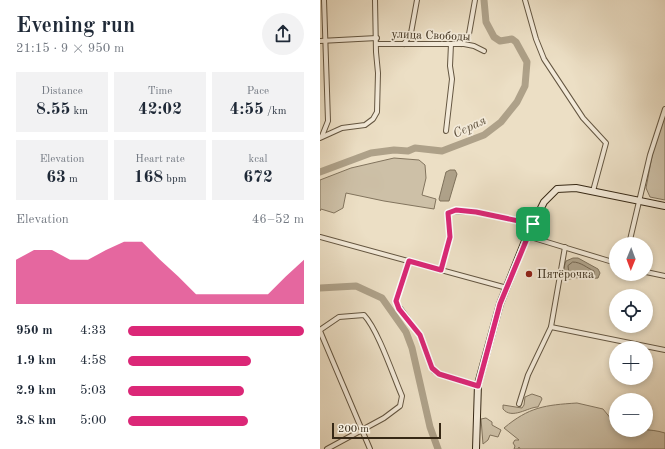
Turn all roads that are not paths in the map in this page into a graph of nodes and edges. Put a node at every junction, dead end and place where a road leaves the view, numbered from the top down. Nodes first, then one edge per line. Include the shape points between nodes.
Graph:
1 (324, 0) edge
2 (375, 0) edge
3 (417, 0) edge
4 (475, 0) edge
5 (525, 0) edge
6 (377, 38) junction
7 (320, 41) edge
8 (326, 41) junction
9 (377, 44) junction
10 (404, 44) junction
11 (451, 44) junction
12 (461, 44) junction
13 (484, 51) dead end
14 (665, 109) edge
15 (446, 131) dead end
16 (321, 137) edge
17 (593, 191) junction
18 (639, 201) junction
19 (665, 206) edge
20 (533, 224) junction
21 (320, 236) edge
22 (527, 236) junction
23 (631, 237) edge
24 (565, 247) junction
25 (409, 261) junction
26 (609, 261) edge
27 (441, 270) junction
28 (653, 273) edge
29 (665, 276) edge
30 (507, 288) junction
31 (551, 327) junction
32 (320, 330) edge
33 (665, 350) edge
34 (478, 386) junction
35 (520, 404) dead end
36 (362, 429) junction
37 (327, 449) edge
38 (370, 449) edge
39 (476, 449) edge

1 - 8 street
2 - 6 street
3 - 10 street via 411,33
4 - 12 street via 471,28
5 - 17 street via 544,60 583,118 606,143
6 - 8 street, улица Свободы
6 - 9 street
7 - 8 street, улица Свободы
8 - 16 street via 328,121
9 - 10 street, улица Свободы
9 - 16 street via 378,101 373,119 364,125 342,128
10 - 11 street, улица Свободы
11 - 12 street, улица Свободы
11 - 15 street via 452,79
12 - 13 street, улица Свободы
14 - 18 street
17 - 18 street
17 - 20 street via 576,188 557,189 544,202
18 - 19 street
18 - 23 street
20 - 22 street
20 - 27 street via 476,212 451,211 448,213 450,237
21 - 25 street
22 - 24 street
22 - 30 street
24 - 26 street
24 - 31 street
25 - 27 street
25 - 34 street via 396,301 399,309 420,335 434,371
27 - 30 street
28 - 29 street
30 - 34 street via 500,304
31 - 33 street
31 - 35 street via 528,376
32 - 36 street
32 - 36 street via 339,317 364,315 402,396 400,406
34 - 39 street
36 - 37 street
36 - 38 street

